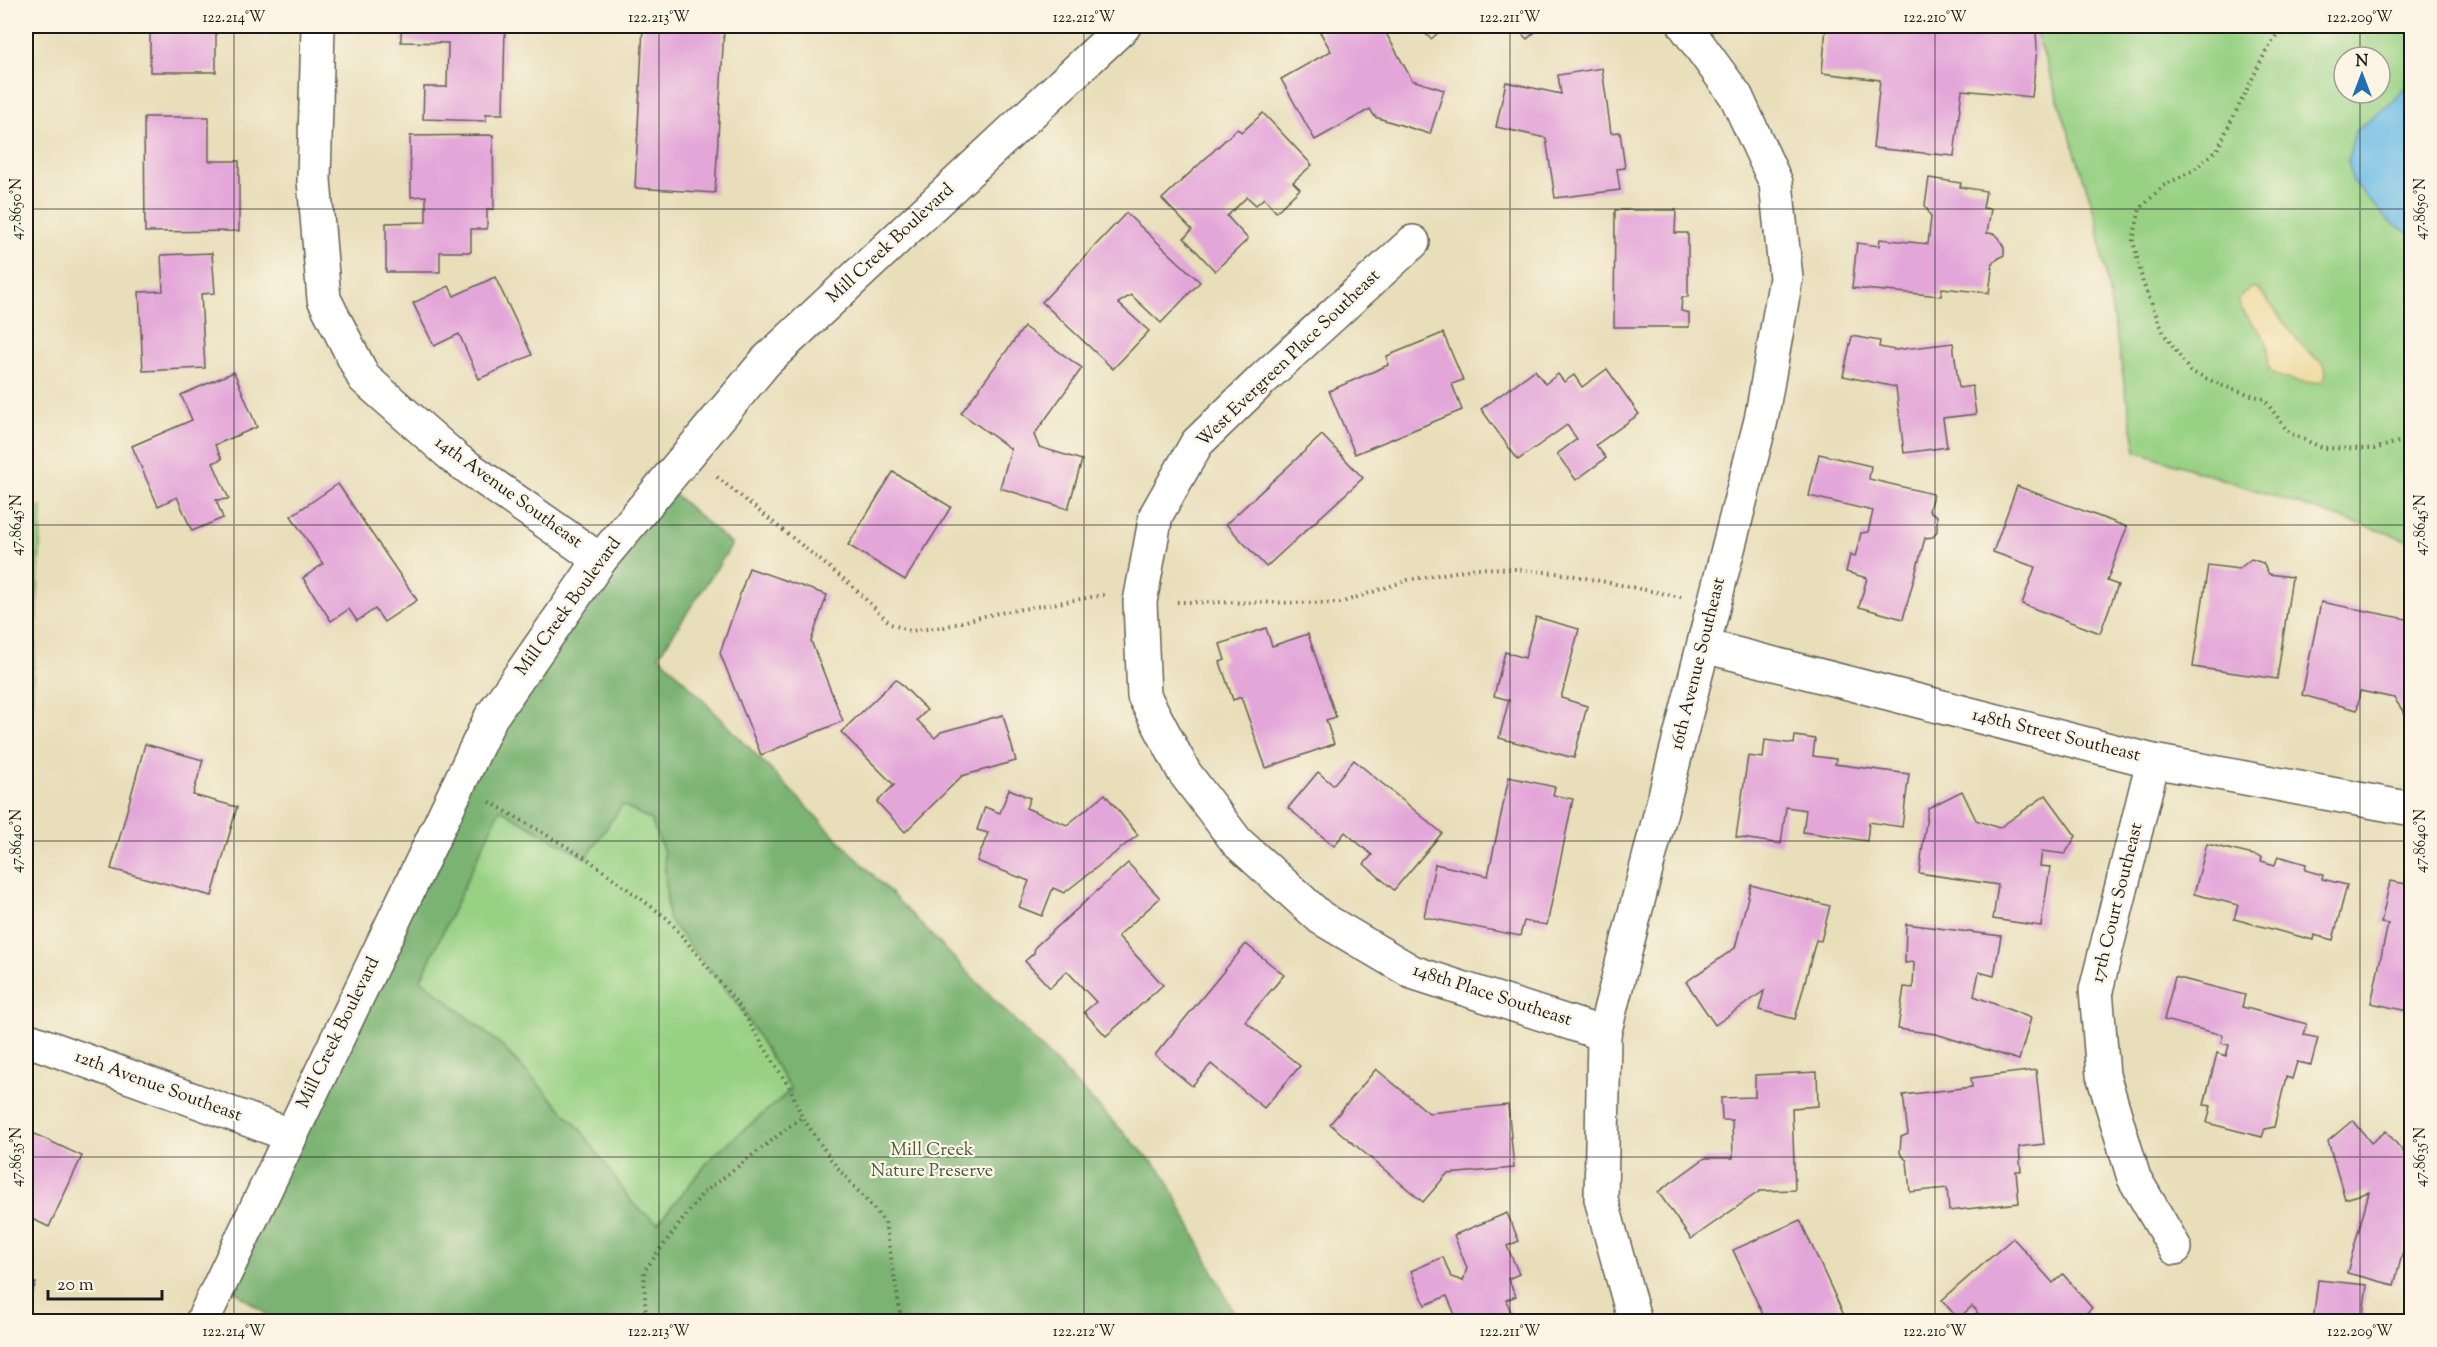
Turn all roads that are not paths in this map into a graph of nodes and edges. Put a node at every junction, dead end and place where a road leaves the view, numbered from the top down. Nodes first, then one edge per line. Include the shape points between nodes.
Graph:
1 (318, 26) edge
2 (1124, 26) edge
3 (1685, 26) edge
4 (1413, 242) dead end
5 (1156, 515) joint
6 (600, 560) junction
7 (1704, 646) junction
8 (2153, 761) junction
9 (2412, 810) edge
10 (1605, 1034) junction
11 (26, 1039) edge
12 (290, 1135) junction
13 (2175, 1248) dead end
14 (202, 1322) edge
15 (1635, 1322) edge

1 - 6 street, 14th Avenue Southeast via 315,180 324,299 364,378 456,459
2 - 6 street, Mill Creek Boulevard via 766,361
3 - 7 street, 16th Avenue Southeast via 1736,96 1776,183 1786,278 1761,420
4 - 5 street, West Evergreen Place Southeast via 1197,443
5 - 10 street, 148th Place Southeast via 1140,602 1144,696 1184,772 1237,842 1321,918 1412,972
6 - 12 street, Mill Creek Boulevard via 490,717
7 - 8 street, 148th Street Southeast
7 - 10 street, 16th Avenue Southeast
8 - 9 street, 148th Street Southeast
8 - 13 street, 17th Court Southeast via 2096,990 2103,1075 2134,1178
10 - 15 street, 16th Avenue Southeast via 1601,1199
11 - 12 street, 12th Avenue Southeast
12 - 14 street, Mill Creek Boulevard

